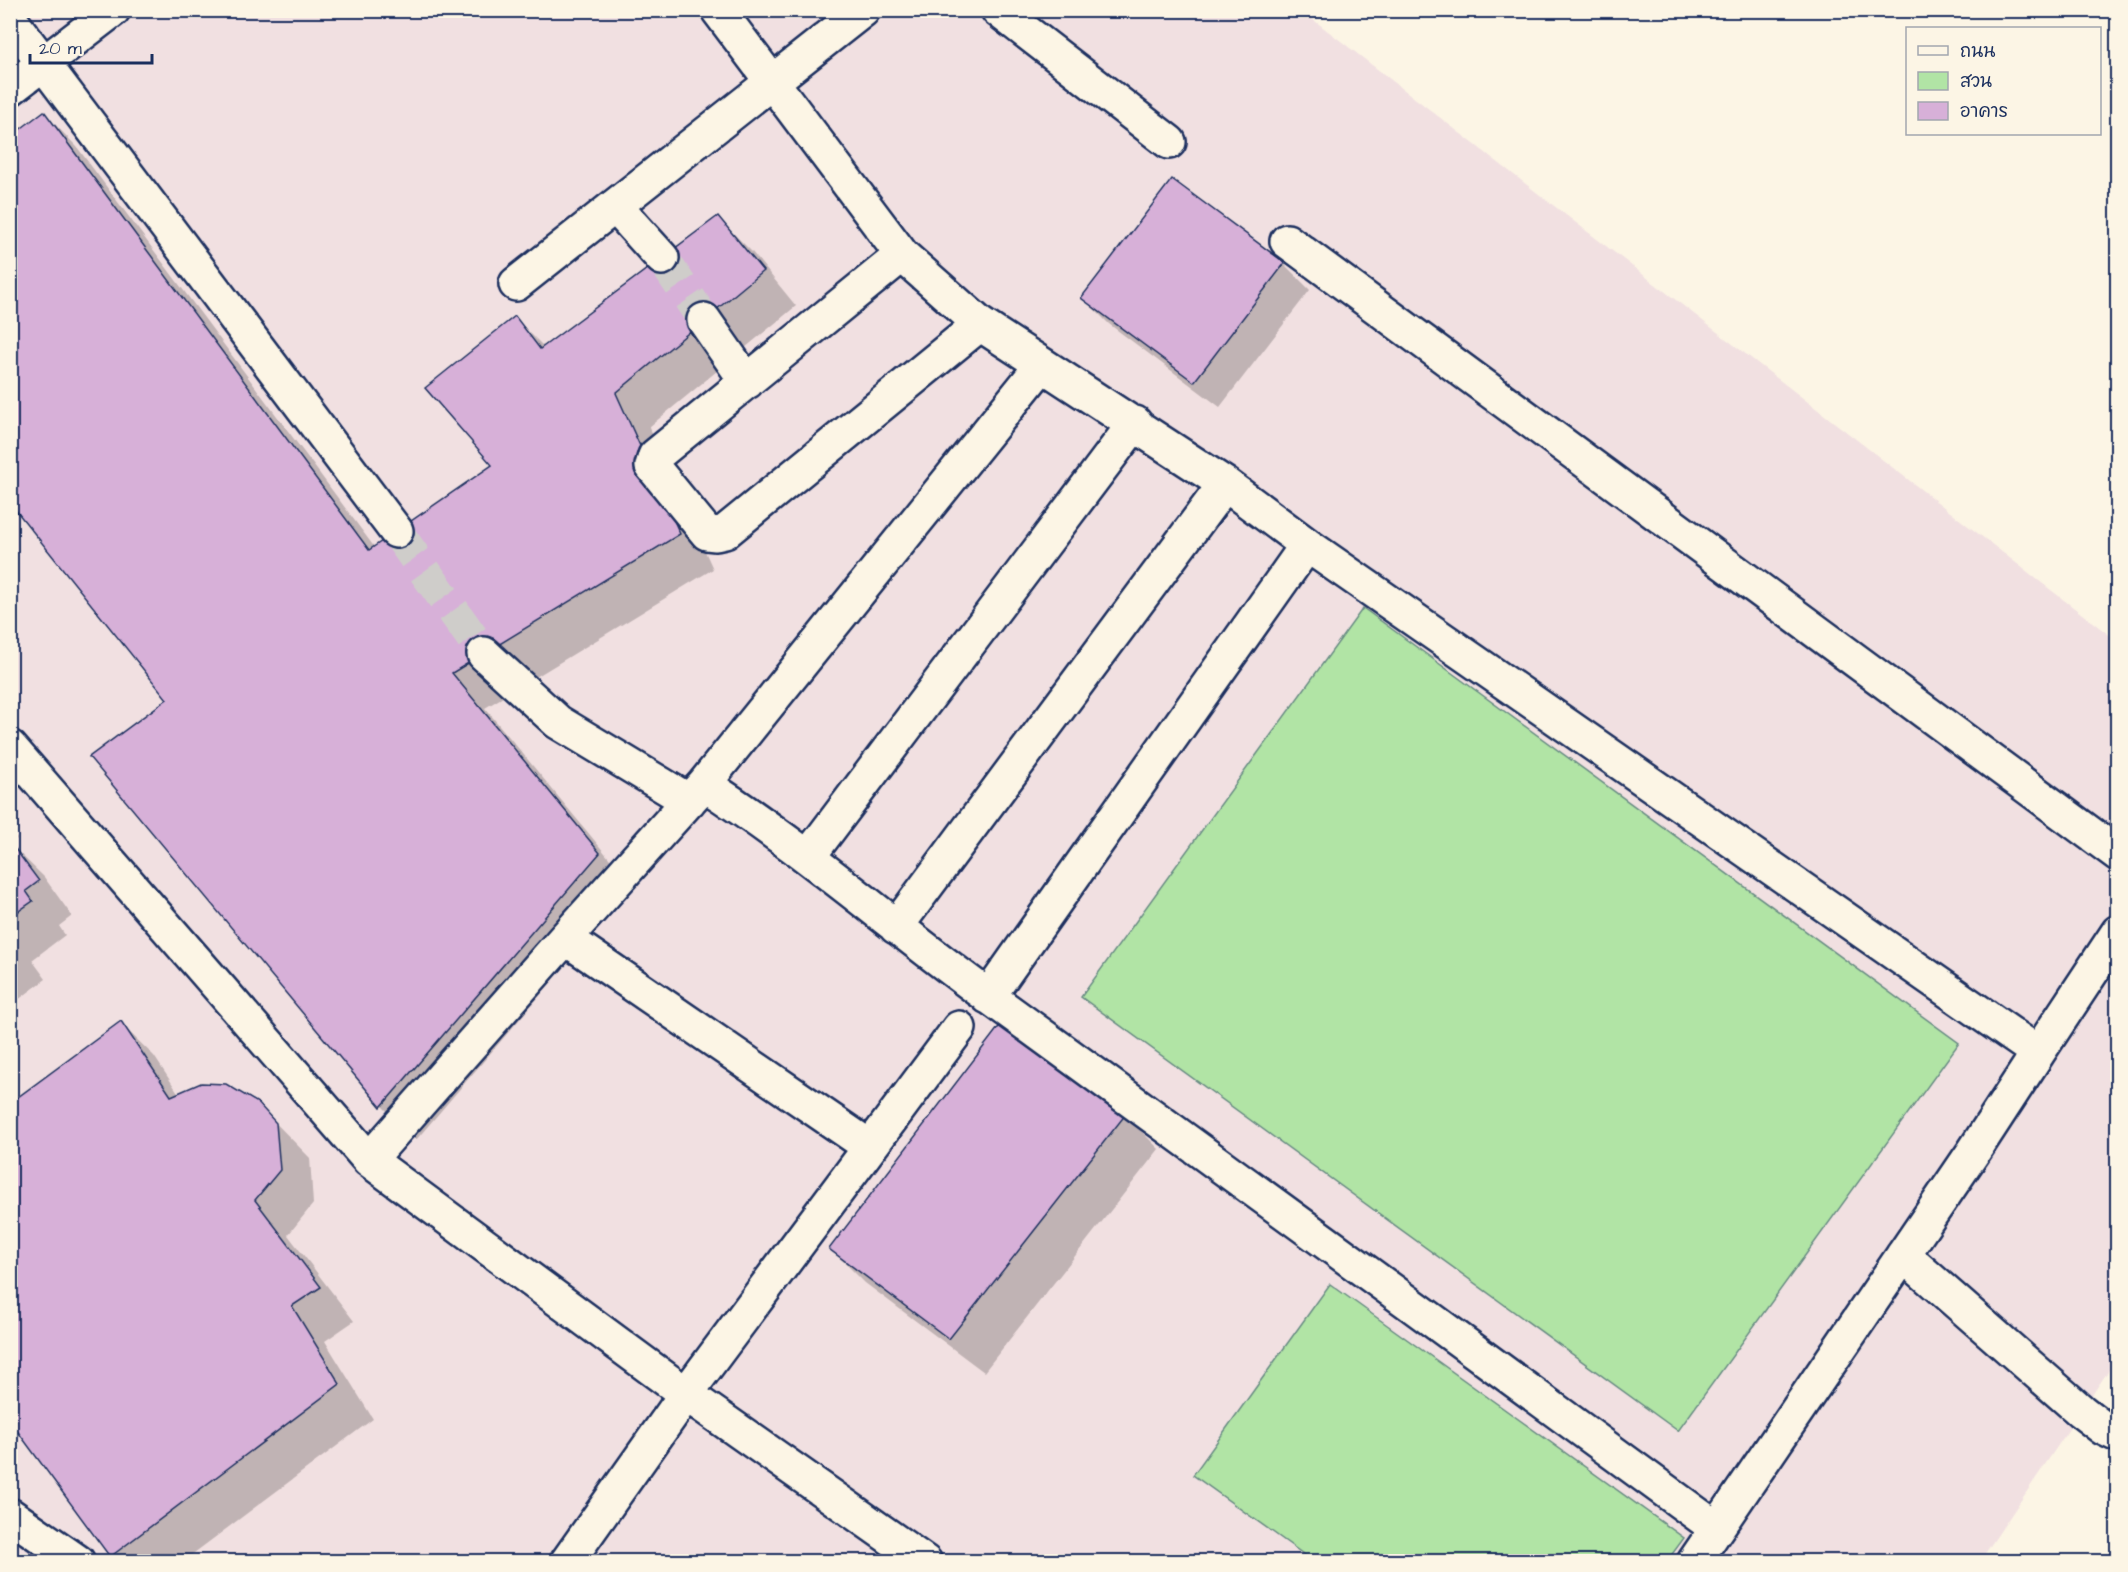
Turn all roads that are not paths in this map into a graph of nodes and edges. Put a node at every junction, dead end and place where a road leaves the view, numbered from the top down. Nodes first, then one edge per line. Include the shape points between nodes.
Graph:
1 (113, 10) edge
2 (718, 10) edge
3 (863, 10) edge
4 (998, 10) edge
5 (10, 19) edge
6 (44, 64) junction
7 (772, 82) junction
8 (10, 89) edge
9 (1169, 142) dead end
10 (615, 206) junction
11 (1287, 241) dead end
12 (902, 255) junction
13 (662, 258) tunnel mouth
14 (516, 284) dead end
15 (704, 320) tunnel mouth
16 (980, 324) junction
17 (1042, 365) junction
18 (747, 382) junction
19 (1135, 423) junction
20 (1225, 484) junction
21 (396, 531) tunnel mouth
22 (1307, 544) junction
23 (484, 654) tunnel mouth
24 (10, 747) edge
25 (696, 792) junction
26 (2118, 854) edge
27 (808, 856) junction
28 (896, 927) junction
29 (2118, 932) edge
30 (565, 938) junction
31 (988, 997) junction
32 (959, 1028) dead end
33 (2038, 1053) junction
34 (870, 1147) junction
35 (369, 1160) junction
36 (1903, 1256) junction
37 (686, 1394) junction
38 (2118, 1435) edge
39 (10, 1515) edge
40 (1716, 1528) junction
41 (78, 1562) edge
42 (567, 1562) edge
43 (925, 1562) edge
44 (1694, 1562) edge

1 - 6 street
2 - 7 street
3 - 7 street
4 - 9 street
5 - 6 street
6 - 8 street
6 - 21 street
7 - 10 street
7 - 12 street
10 - 13 street
10 - 14 street
11 - 26 street
12 - 16 street
12 - 18 street
15 - 18 street
16 - 17 street
16 - 18 street via 725,532 710,534 653,468 653,460
17 - 19 street
17 - 25 street
19 - 20 street
19 - 27 street
20 - 22 street
20 - 28 street
22 - 31 street
22 - 33 street
23 - 25 street via 558,722
24 - 35 street
25 - 27 street via 745,811
25 - 30 street
27 - 28 street
28 - 31 street
29 - 33 street
30 - 34 street
30 - 35 street
31 - 40 street
32 - 34 street
33 - 36 street
34 - 37 street
35 - 37 street
36 - 38 street via 2081,1411
36 - 40 street
37 - 42 street
37 - 43 street
39 - 41 street
40 - 44 street

